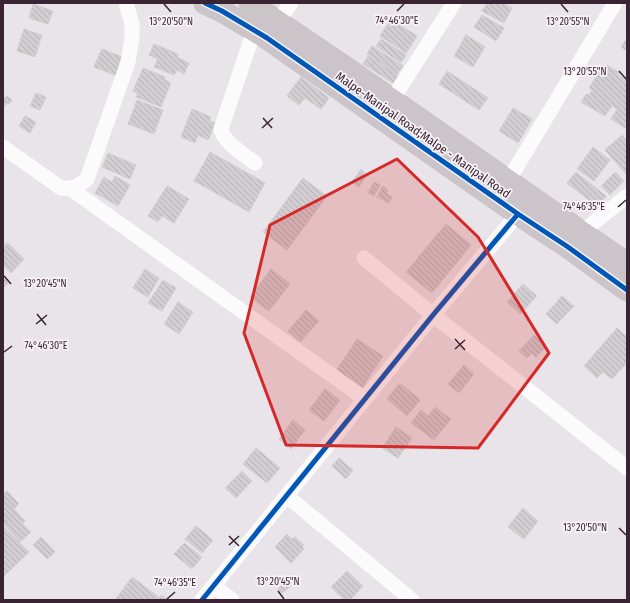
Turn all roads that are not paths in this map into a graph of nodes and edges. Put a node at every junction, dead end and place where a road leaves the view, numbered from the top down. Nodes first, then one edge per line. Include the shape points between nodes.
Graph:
1 (126, 3) edge
2 (204, 3) edge
3 (250, 3) edge
4 (291, 3) edge
5 (454, 3) edge
6 (615, 3) edge
7 (278, 21) junction
8 (254, 31) junction
9 (392, 100) junction
10 (3, 147) edge
11 (255, 163) dead end
12 (508, 181) junction
13 (71, 189) junction
14 (627, 196) edge
15 (518, 214) junction
16 (582, 232) junction
17 (364, 258) dead end
18 (622, 273) edge
19 (433, 314) junction
20 (365, 399) junction
21 (627, 468) edge
22 (287, 496) junction
23 (214, 586) junction
24 (202, 600) edge
25 (232, 600) edge
26 (412, 600) edge

1 - 13 street via 132,24 128,62 87,179
2 - 8 highway, Malpe-Manipal Road;Malpe - Manipal Road
3 - 7 highway
4 - 7 street
5 - 9 street
6 - 12 street
7 - 9 highway
8 - 11 street via 221,133
8 - 15 highway, Malpe-Manipal Road;Malpe - Manipal Road
9 - 12 highway
10 - 13 street via 61,188
12 - 16 highway
13 - 20 street
14 - 16 street
15 - 18 highway, Malpe-Manipal Road;Malpe - Manipal Road via 568,247
15 - 19 street
16 - 18 highway
17 - 19 street
19 - 20 street
19 - 21 street
20 - 22 street
22 - 23 street
22 - 26 street
23 - 24 street
23 - 25 street

